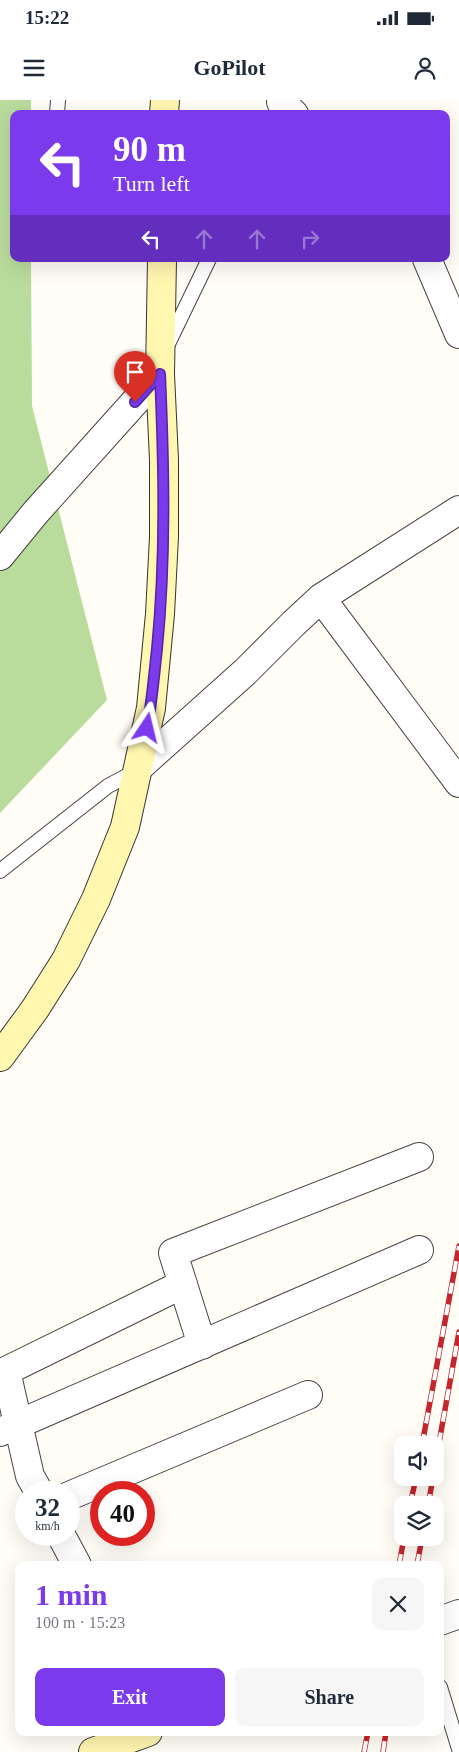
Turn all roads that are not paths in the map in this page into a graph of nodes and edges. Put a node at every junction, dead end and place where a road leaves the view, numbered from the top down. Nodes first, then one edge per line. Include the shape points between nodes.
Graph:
1 (162, 262) edge
2 (208, 262) edge
3 (428, 262) edge
4 (459, 334) edge
5 (160, 367) junction
6 (459, 510) edge
7 (0, 556) edge
8 (321, 598) junction
9 (138, 768) junction
10 (459, 783) edge
11 (0, 871) edge
12 (0, 1058) edge
13 (419, 1157) dead end
14 (419, 1250) dead end
15 (183, 1284) junction
16 (202, 1346) junction
17 (308, 1395) dead end
18 (9, 1428) edge
19 (33, 1481) edge
20 (80, 1491) edge
21 (67, 1546) edge
22 (75, 1561) edge
23 (459, 1614) edge
24 (444, 1620) edge
25 (444, 1700) edge
26 (137, 1736) edge
27 (459, 1749) edge
28 (93, 1752) edge

1 - 5 street
2 - 5 lane
3 - 4 street
5 - 7 street
5 - 9 street via 164,508 160,614 151,708
6 - 8 street
8 - 9 street
8 - 10 street
9 - 11 lane via 108,786
9 - 12 street via 125,827 96,899 61,968
13 - 15 street via 173,1252
14 - 16 street
15 - 16 street
15 - 18 street via 6,1371
16 - 18 street
17 - 20 street
18 - 19 street
21 - 22 street
23 - 24 street
25 - 27 lane
26 - 28 street

